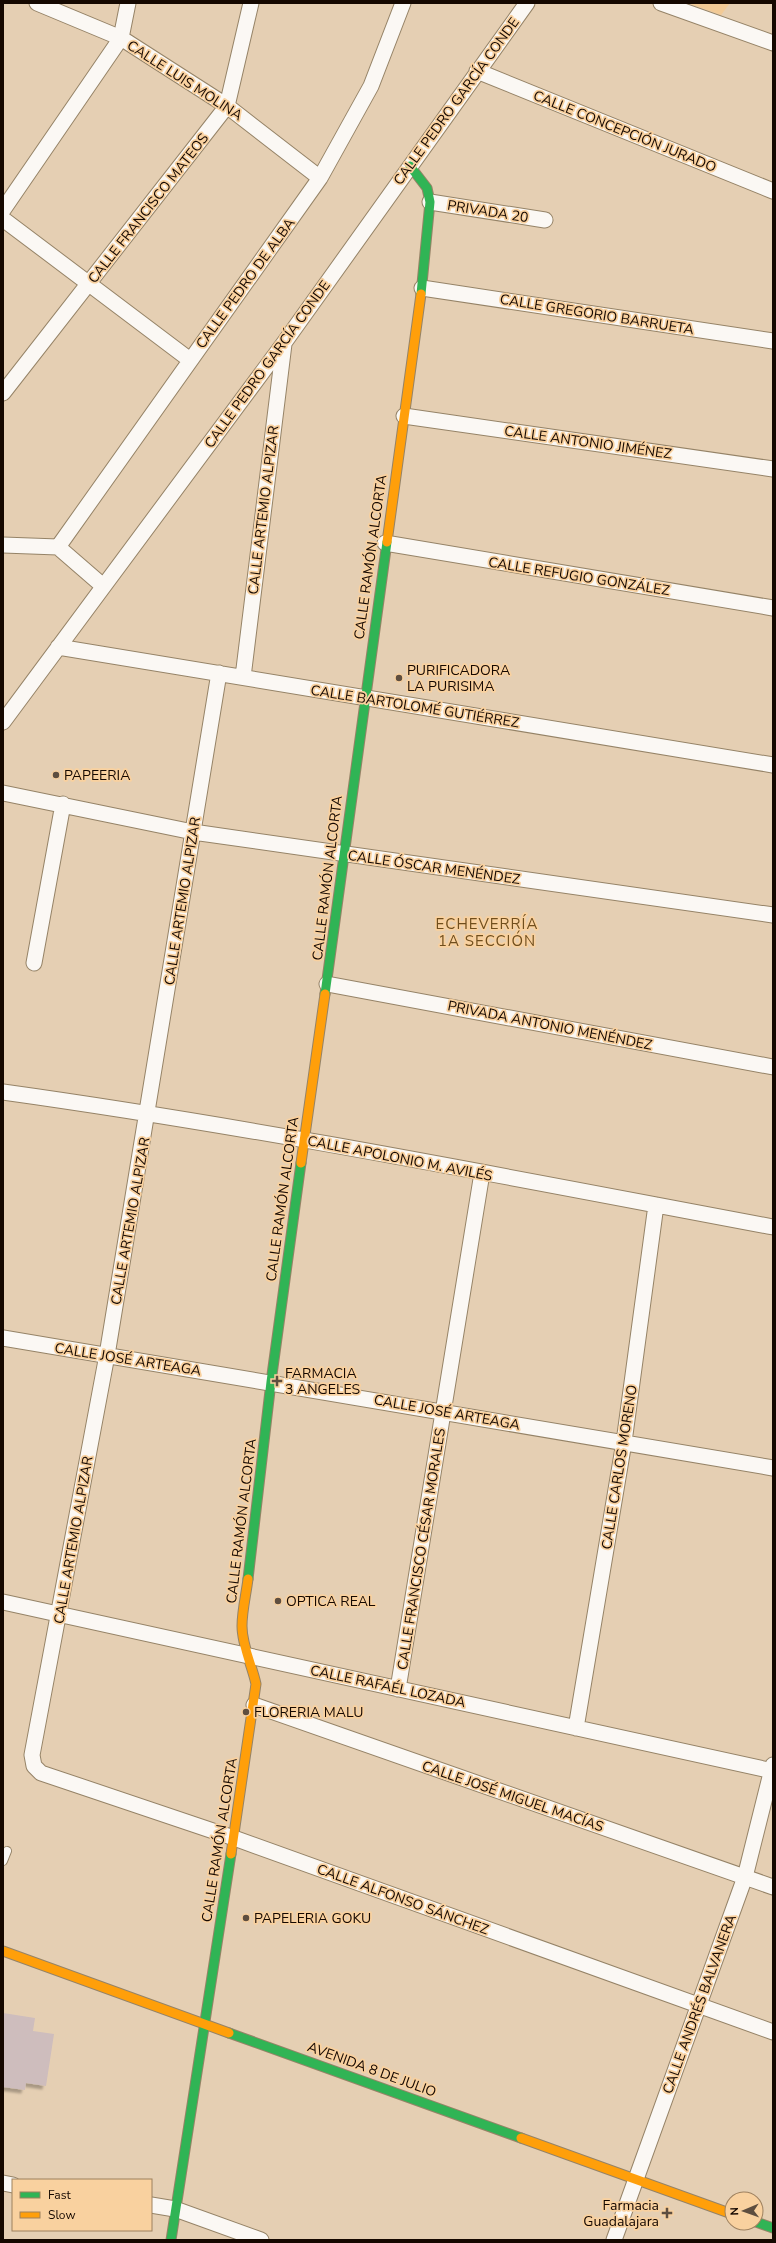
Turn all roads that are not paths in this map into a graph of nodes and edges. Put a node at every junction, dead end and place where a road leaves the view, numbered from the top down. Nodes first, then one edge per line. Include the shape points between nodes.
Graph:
1 (37, 3) edge
2 (128, 3) edge
3 (251, 3) edge
4 (403, 3) edge
5 (527, 3) edge
6 (661, 3) edge
7 (121, 38) junction
8 (773, 43) edge
9 (477, 71) junction
10 (227, 106) junction
11 (410, 166) junction
12 (320, 178) junction
13 (773, 191) edge
14 (430, 202) junction
15 (3, 210) edge
16 (3, 219) edge
17 (545, 220) dead end
18 (88, 283) junction
19 (422, 288) junction
20 (773, 341) edge
21 (284, 343) junction
22 (190, 360) junction
23 (4, 389) edge
24 (404, 416) junction
25 (773, 469) edge
26 (385, 543) junction
27 (3, 545) edge
28 (58, 547) junction
29 (102, 586) junction
30 (773, 608) edge
31 (58, 646) junction
32 (219, 673) junction
33 (243, 677) junction
34 (365, 697) junction
35 (3, 722) edge
36 (773, 765) edge
37 (3, 793) edge
38 (63, 804) junction
39 (193, 832) junction
40 (344, 854) junction
41 (773, 915) edge
42 (34, 963) dead end
43 (327, 984) junction
44 (773, 1067) edge
45 (3, 1092) edge
46 (148, 1113) junction
47 (304, 1139) junction
48 (482, 1173) junction
49 (656, 1205) junction
50 (773, 1227) edge
51 (3, 1338) edge
52 (107, 1355) junction
53 (271, 1382) junction
54 (443, 1412) junction
55 (624, 1442) junction
56 (773, 1468) edge
57 (3, 1602) edge
58 (60, 1615) junction
59 (247, 1656) junction
60 (398, 1689) junction
61 (254, 1705) junction
62 (576, 1728) junction
63 (34, 1766) joint
64 (773, 1769) edge
65 (234, 1838) junction
66 (6, 1851) dead end
67 (3, 1861) edge
68 (745, 1878) junction
69 (773, 1887) edge
70 (3, 1951) edge
71 (699, 2005) junction
72 (205, 2024) junction
73 (773, 2032) edge
74 (636, 2179) junction
75 (152, 2205) edge
76 (176, 2209) junction
77 (724, 2211) edge
78 (171, 2240) edge
79 (261, 2240) edge
80 (614, 2240) edge

1 - 7 street, CALLE LUIS MOLINA
2 - 7 street
3 - 10 street, CALLE FRANCISCO MATEOS
4 - 12 street, CALLE PEDRO DE ALBA via 371,86
5 - 9 street, CALLE PEDRO GARCÍA CONDE
6 - 8 street
7 - 10 street, CALLE LUIS MOLINA
7 - 15 street
9 - 11 street, CALLE PEDRO GARCÍA CONDE
9 - 13 street, CALLE CONCEPCIÓN JURADO
10 - 12 street, CALLE LUIS MOLINA
10 - 18 street, CALLE FRANCISCO MATEOS
11 - 14 street, CALLE RAMÓN ALCORTA via 427,188
11 - 21 street, CALLE PEDRO GARCÍA CONDE
12 - 22 street, CALLE PEDRO DE ALBA
14 - 17 street, PRIVADA 20
14 - 19 street, CALLE RAMÓN ALCORTA
16 - 18 street
18 - 22 street
18 - 23 street, CALLE FRANCISCO MATEOS
19 - 20 street, CALLE GREGORIO BARRUETA
19 - 24 street, CALLE RAMÓN ALCORTA
21 - 29 street, CALLE PEDRO GARCÍA CONDE
21 - 33 street, CALLE ARTEMIO ALPIZAR
22 - 28 street, CALLE PEDRO DE ALBA
24 - 25 street, CALLE ANTONIO JIMÉNEZ
24 - 26 street, CALLE RAMÓN ALCORTA
26 - 30 street, CALLE REFUGIO GONZÁLEZ
26 - 34 street, CALLE RAMÓN ALCORTA
27 - 28 street
28 - 29 street
29 - 31 street, CALLE PEDRO GARCÍA CONDE
31 - 32 street, CALLE BARTOLOMÉ GUTIÉRREZ
31 - 35 street, CALLE PEDRO GARCÍA CONDE
32 - 33 street, CALLE BARTOLOMÉ GUTIÉRREZ
32 - 39 street, CALLE ARTEMIO ALPIZAR
33 - 34 street, CALLE BARTOLOMÉ GUTIÉRREZ
34 - 36 street, CALLE BARTOLOMÉ GUTIÉRREZ
34 - 40 street, CALLE RAMÓN ALCORTA
37 - 38 street, CALLE ÓSCAR MENÉNDEZ
38 - 39 street, CALLE ÓSCAR MENÉNDEZ
38 - 42 street
39 - 40 street, CALLE ÓSCAR MENÉNDEZ
39 - 46 street, CALLE ARTEMIO ALPIZAR
40 - 41 street, CALLE ÓSCAR MENÉNDEZ
40 - 43 street, CALLE RAMÓN ALCORTA
43 - 44 street, PRIVADA ANTONIO MENÉNDEZ
43 - 47 street, CALLE RAMÓN ALCORTA
45 - 46 street, CALLE APOLONIO M. AVILÉS
46 - 47 street, CALLE APOLONIO M. AVILÉS
46 - 52 street, CALLE ARTEMIO ALPIZAR
47 - 48 street, CALLE APOLONIO M. AVILÉS
47 - 53 street, CALLE RAMÓN ALCORTA
48 - 49 street, CALLE APOLONIO M. AVILÉS
48 - 54 street, CALLE FRANCISCO CÉSAR MORALES
49 - 50 street, CALLE APOLONIO M. AVILÉS
49 - 55 street, CALLE CARLOS MORENO
51 - 52 street, CALLE JOSÉ ARTEAGA
52 - 53 street, CALLE JOSÉ ARTEAGA
52 - 58 street, CALLE ARTEMIO ALPIZAR
53 - 54 street, CALLE JOSÉ ARTEAGA
53 - 59 street, CALLE RAMÓN ALCORTA via 242,1627
54 - 55 street, CALLE JOSÉ ARTEAGA
54 - 60 street, CALLE FRANCISCO CÉSAR MORALES
55 - 56 street, CALLE JOSÉ ARTEAGA
55 - 62 street, CALLE CARLOS MORENO
57 - 58 street, CALLE RAFAÉL LOZADA
58 - 59 street, CALLE RAFAÉL LOZADA
58 - 63 street, CALLE ARTEMIO ALPIZAR via 32,1755
59 - 60 street, CALLE RAFAÉL LOZADA
59 - 61 street, CALLE RAMÓN ALCORTA via 253,1668 256,1684
60 - 62 street, CALLE RAFAÉL LOZADA
61 - 65 street, CALLE RAMÓN ALCORTA
61 - 68 street, CALLE JOSÉ MIGUEL MACÍAS
62 - 64 street, CALLE RAFAÉL LOZADA
63 - 65 street, CALLE ALFONSO SÁNCHEZ via 40,1773
64 - 68 street, CALLE ANDRÉS BALVANERA
65 - 71 street, CALLE ALFONSO SÁNCHEZ
65 - 72 street, CALLE RAMÓN ALCORTA
66 - 67 lane
68 - 69 street, CALLE JOSÉ MIGUEL MACÍAS
68 - 71 street, CALLE ANDRÉS BALVANERA
70 - 72 street, AVENIDA 8 DE JULIO
71 - 73 street, CALLE ALFONSO SÁNCHEZ
71 - 74 street, CALLE ANDRÉS BALVANERA
72 - 74 street, AVENIDA 8 DE JULIO
72 - 76 street, CALLE RAMÓN ALCORTA
74 - 77 street, AVENIDA 8 DE JULIO
74 - 80 street, CALLE ANDRÉS BALVANERA
75 - 76 street
76 - 78 street, CALLE RAMÓN ALCORTA
76 - 79 street

